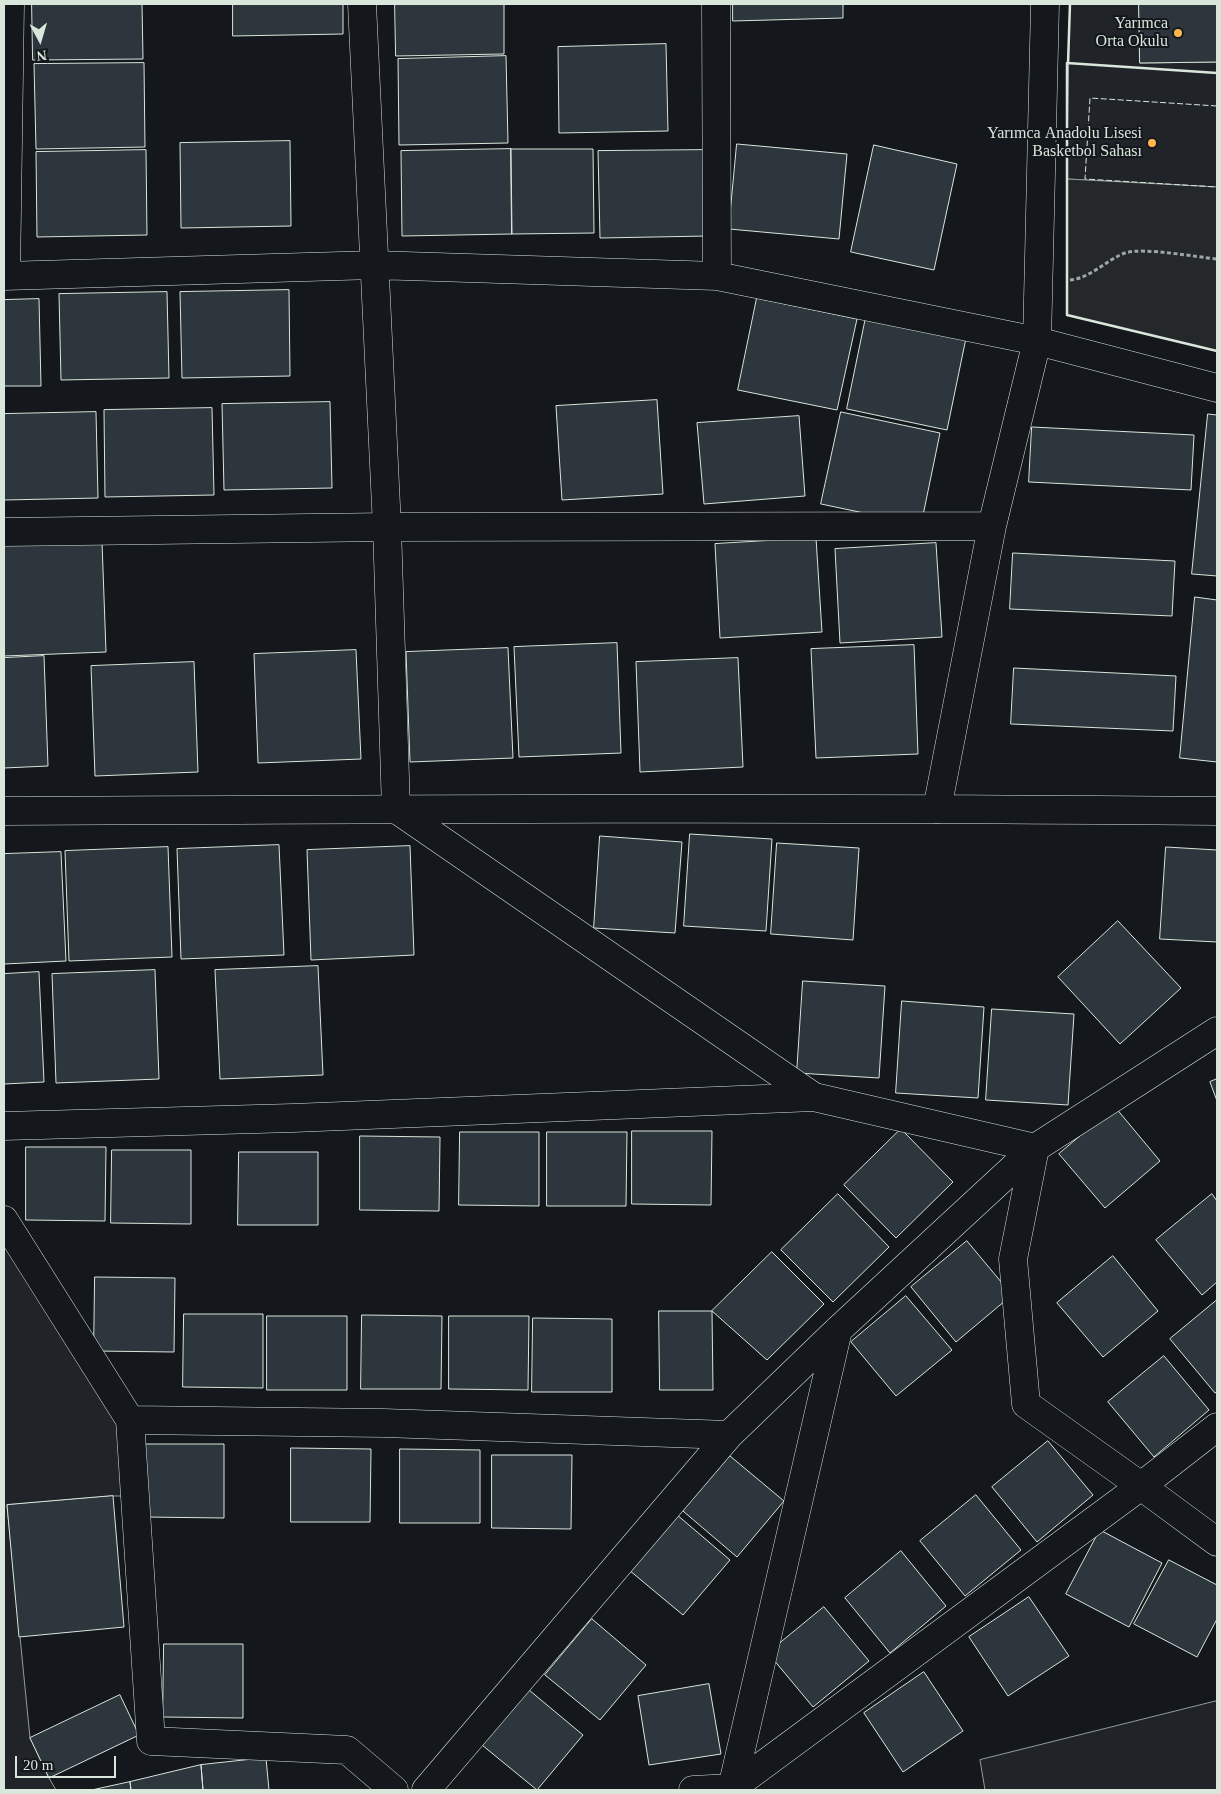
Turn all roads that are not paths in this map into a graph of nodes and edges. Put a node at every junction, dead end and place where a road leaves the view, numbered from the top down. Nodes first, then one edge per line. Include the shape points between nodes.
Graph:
1 (10, 4) edge
2 (362, 4) edge
3 (716, 4) edge
4 (1045, 4) edge
5 (374, 265) junction
6 (5, 276) edge
7 (717, 276) junction
8 (1037, 341) junction
9 (1217, 388) edge
10 (992, 526) junction
11 (387, 527) junction
12 (4, 532) edge
13 (396, 809) junction
14 (937, 809) junction
15 (4, 811) edge
16 (1217, 812) edge
17 (1217, 1031) edge
18 (814, 1097) junction
19 (4, 1126) edge
20 (1035, 1148) junction
21 (4, 1220) edge
22 (838, 1330) junction
23 (130, 1420) junction
24 (1217, 1427) edge
25 (730, 1435) junction
26 (1141, 1486) junction
27 (1217, 1542) edge
28 (732, 1788) junction
29 (394, 1790) edge
30 (426, 1790) edge
31 (693, 1790) edge

1 - 6 street
2 - 5 street
3 - 7 street
4 - 8 street
5 - 6 street
5 - 7 street
5 - 11 street
7 - 8 street
8 - 9 street
8 - 10 street
10 - 11 street
10 - 14 street
11 - 12 street
11 - 13 street
13 - 14 street
13 - 15 street
13 - 18 street
14 - 16 street
17 - 20 street
18 - 19 street
18 - 20 street
20 - 22 street
20 - 26 street via 1013,1259 1026,1404
21 - 23 street
22 - 25 street
22 - 28 street
23 - 25 street via 384,1423
23 - 29 street via 151,1741 347,1750
24 - 26 street
25 - 30 street
26 - 27 street
26 - 28 street
28 - 31 street

